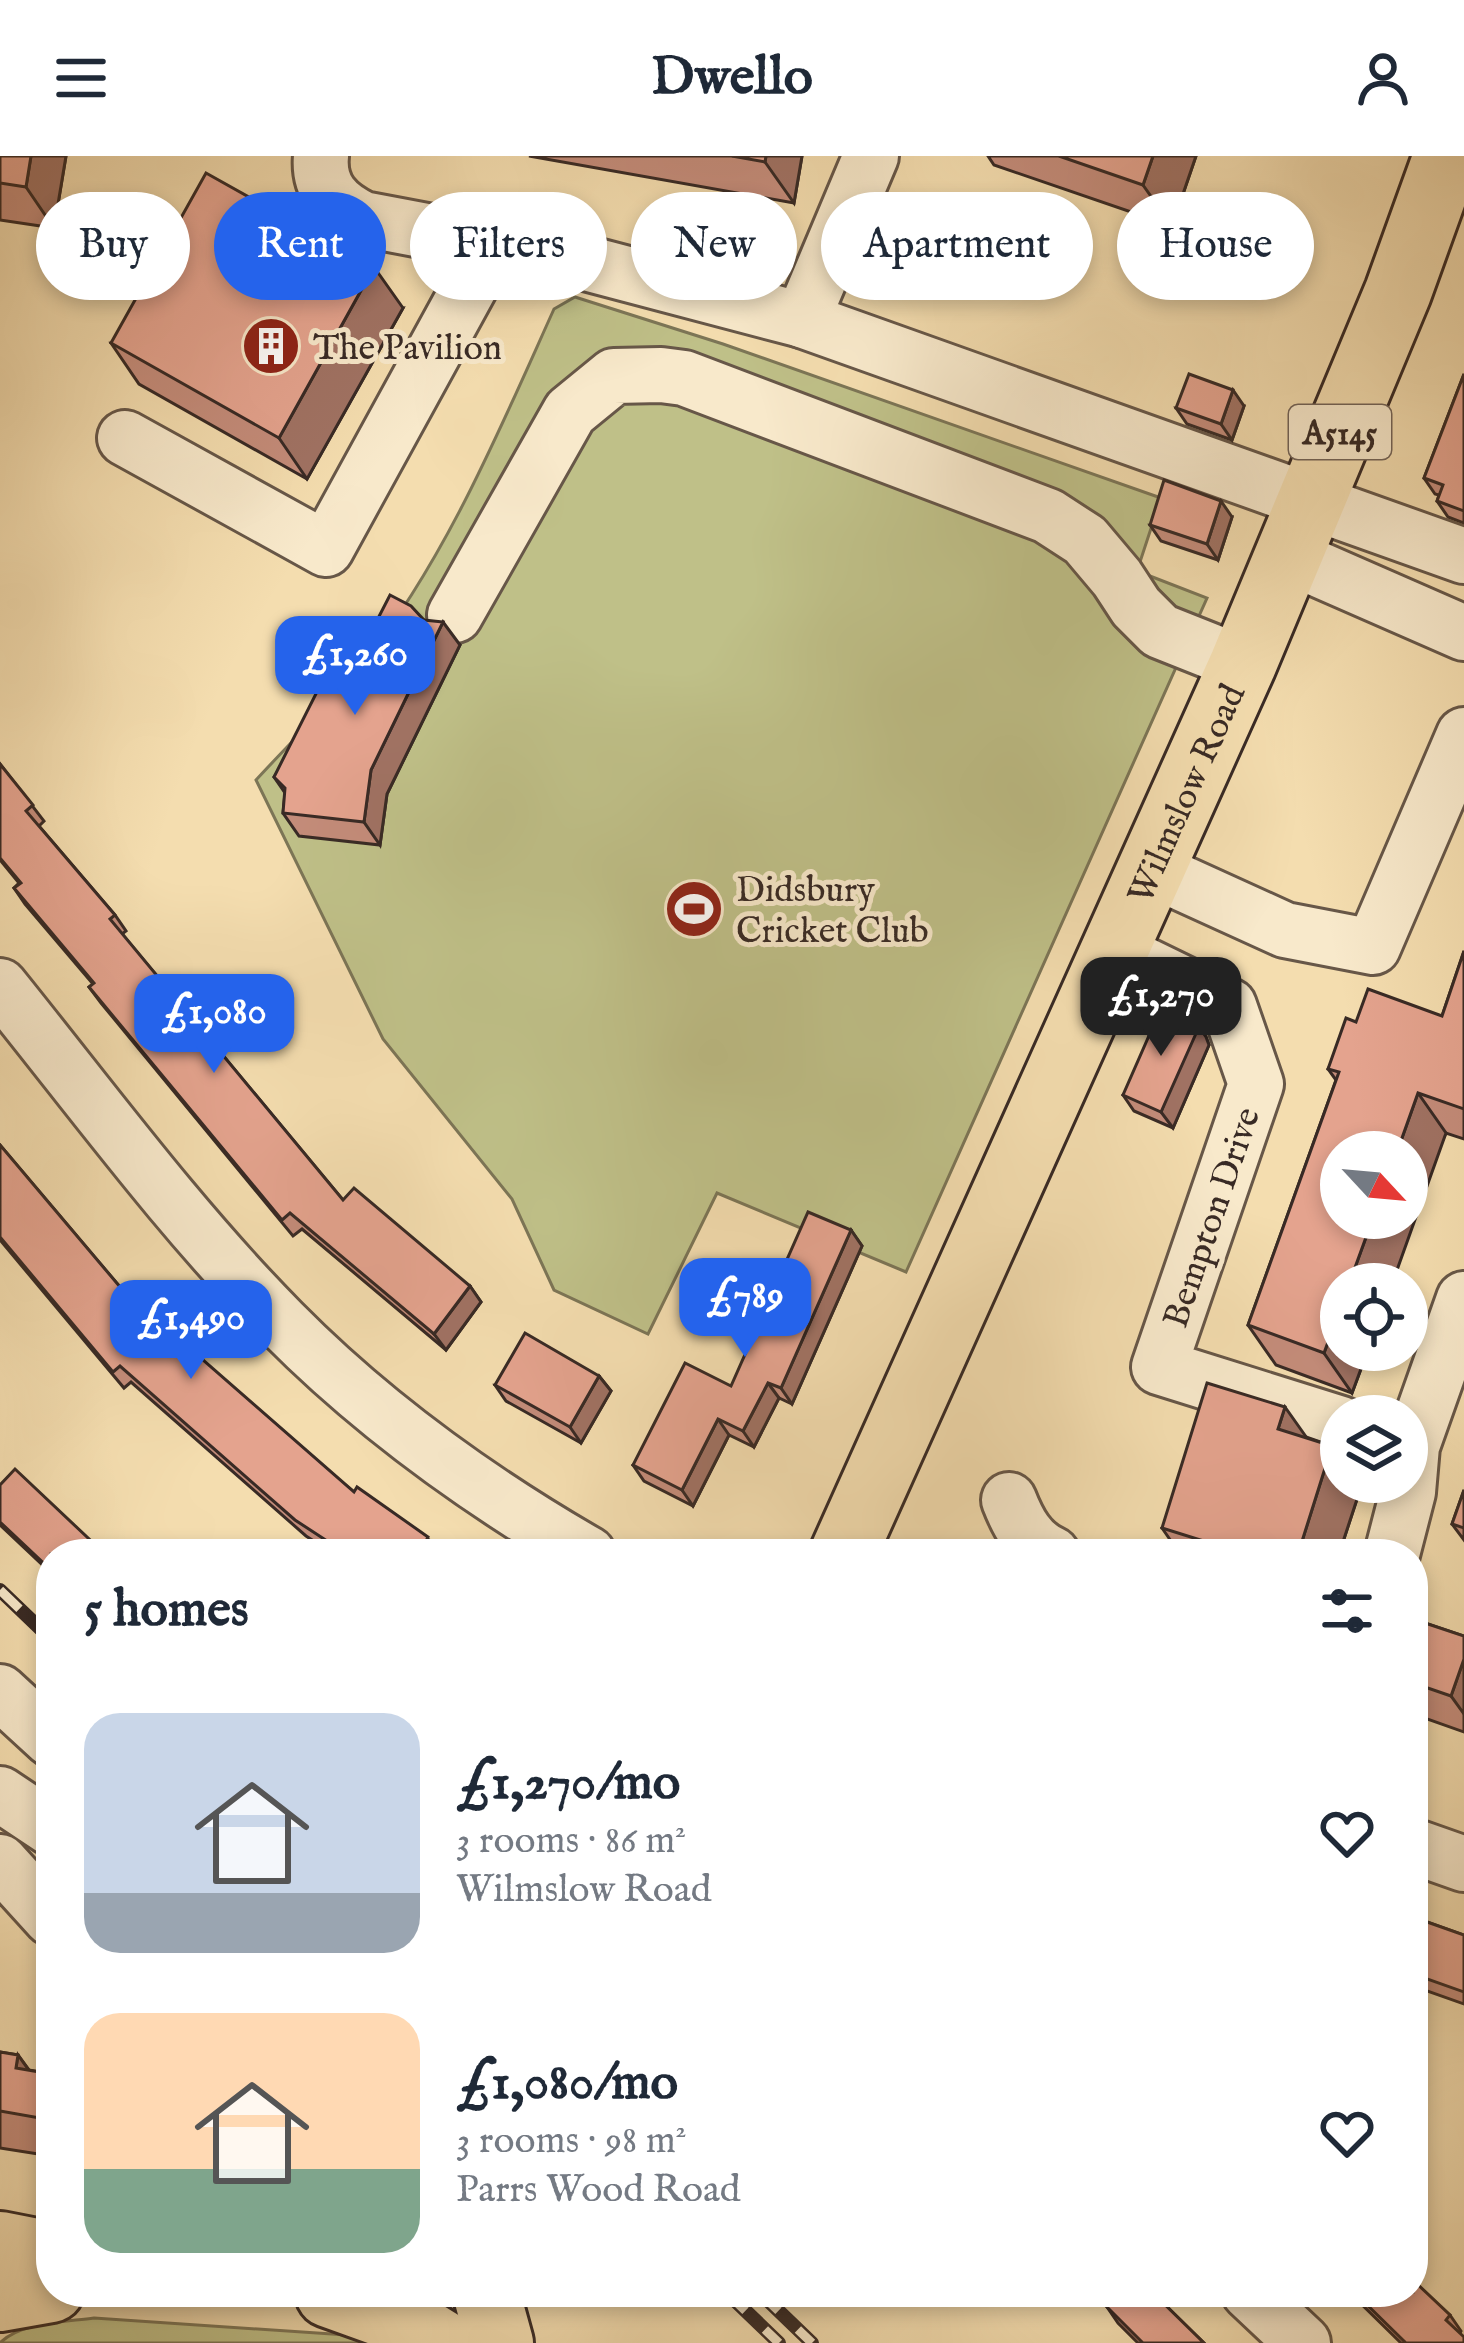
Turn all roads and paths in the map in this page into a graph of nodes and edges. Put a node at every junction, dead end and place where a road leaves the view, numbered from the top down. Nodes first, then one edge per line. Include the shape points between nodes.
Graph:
1 (871, 156) edge
2 (1447, 156) edge
3 (317, 158) edge
4 (410, 228) edge
5 (607, 269) edge
6 (462, 300) edge
7 (802, 320) junction
8 (125, 438) dead end
9 (1300, 528) junction
10 (1464, 556) edge
11 (455, 615) dead end
12 (1464, 634) edge
13 (1243, 664) junction
14 (1464, 735) edge
15 (1153, 871) junction
16 (1116, 951) junction
17 (0, 986) edge
18 (1464, 1299) edge
19 (1428, 1395) edge
20 (1320, 1417) edge
21 (1009, 1500) dead end
22 (1405, 1503) edge
23 (562, 1539) edge
24 (850, 1539) edge
25 (1030, 1539) edge
26 (1396, 1539) edge
27 (0, 1692) edge
28 (36, 1725) edge
29 (1428, 1851) edge
30 (0, 1862) edge
31 (1464, 1864) edge
32 (36, 1902) edge
33 (0, 2246) edge
34 (36, 2252) edge
35 (36, 2292) edge
36 (0, 2298) edge
37 (368, 2307) edge
38 (489, 2307) edge
39 (1265, 2307) edge
40 (441, 2343) edge
41 (500, 2343) edge
42 (1303, 2343) edge

1 - 7 street
2 - 9 main road, Wilmslow Road / A5145
3 - 4 street via 342,208
5 - 7 street
6 - 8 street via 326,549
7 - 9 street
9 - 10 street
9 - 12 street
9 - 13 main road, Wilmslow Road / A5145
11 - 13 street via 569,412 614,376 662,375 744,398 1048,516 1084,540 1160,631
13 - 15 main road, Wilmslow Road / A5145
14 - 15 street via 1373,947 1285,930
15 - 16 main road, Wilmslow Road / A5145
16 - 20 street, Bempton Drive via 1229,1006 1256,1084 1159,1367
16 - 24 main road, Wilmslow Road / A5145
17 - 23 street via 284,1326 419,1445
18 - 19 street
21 - 25 street
22 - 26 street
27 - 28 street
29 - 31 street
30 - 32 street
33 - 34 main road
35 - 36 main road
37 - 40 main road
38 - 41 main road
39 - 42 street

